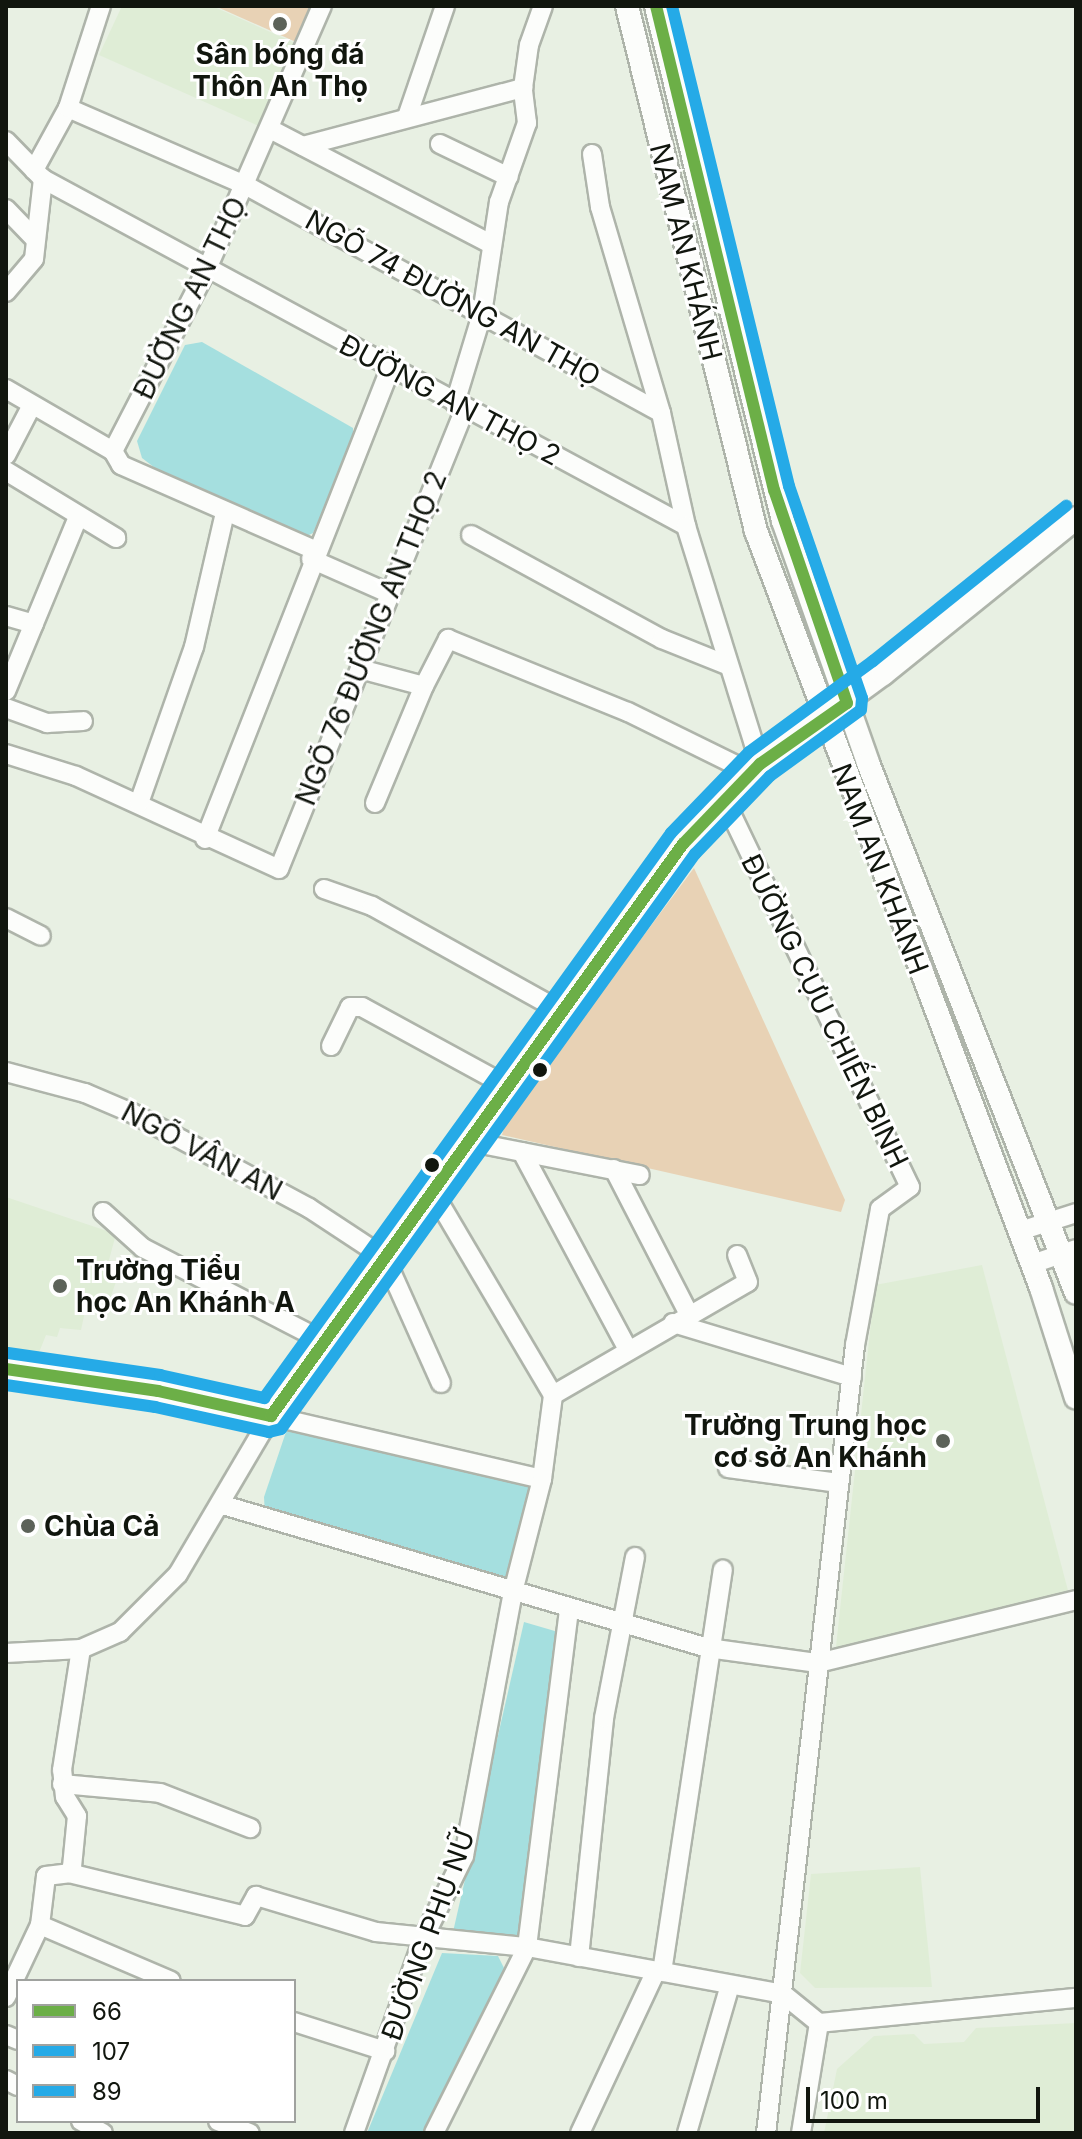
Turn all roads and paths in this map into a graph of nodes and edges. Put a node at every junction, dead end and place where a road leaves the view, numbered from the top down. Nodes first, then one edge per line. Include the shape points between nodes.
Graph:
1 (101, 6) edge
2 (322, 6) edge
3 (445, 6) edge
4 (543, 6) edge
5 (627, 6) edge
6 (656, 6) edge
7 (523, 88) junction
8 (68, 108) junction
9 (407, 117) junction
10 (270, 129) junction
11 (6, 141) edge
12 (440, 144) dead end
13 (303, 146) junction
14 (592, 154) dead end
15 (39, 175) junction
16 (509, 177) junction
17 (245, 185) junction
18 (6, 209) edge
19 (35, 239) junction
20 (491, 244) junction
21 (207, 269) junction
22 (6, 292) edge
23 (482, 314) junction
24 (390, 369) junction
25 (6, 389) edge
26 (32, 405) junction
27 (460, 406) junction
28 (661, 413) junction
29 (113, 451) junction
30 (6, 455) edge
31 (6, 471) edge
32 (225, 513) junction
33 (78, 517) junction
34 (1076, 518) edge
35 (686, 526) junction
36 (471, 535) dead end
37 (116, 538) dead end
38 (313, 554) junction
39 (388, 593) junction
40 (6, 616) edge
41 (34, 624) junction
42 (727, 665) junction
43 (360, 669) junction
44 (424, 686) junction
45 (6, 691) edge
46 (847, 703) junction
47 (6, 708) edge
48 (823, 718) junction
49 (83, 721) dead end
50 (6, 754) edge
51 (756, 768) junction
52 (725, 801) junction
53 (139, 803) junction
54 (375, 803) dead end
55 (205, 839) junction
56 (324, 889) dead end
57 (6, 918) edge
58 (41, 936) dead end
59 (561, 1011) junction
60 (331, 1046) dead end
61 (6, 1072) edge
62 (507, 1086) junction
63 (466, 1141) junction
64 (522, 1152) junction
65 (614, 1169) junction
66 (640, 1175) dead end
67 (431, 1189) junction
68 (103, 1212) dead end
69 (1076, 1213) edge
70 (1049, 1221) junction
71 (1020, 1231) junction
72 (1069, 1251) edge
73 (737, 1255) dead end
74 (385, 1258) junction
75 (1032, 1264) junction
76 (1076, 1293) edge
77 (681, 1318) junction
78 (325, 1342) junction
79 (628, 1350) junction
80 (6, 1369) edge
81 (852, 1377) junction
82 (441, 1383) dead end
83 (553, 1395) junction
84 (1076, 1398) edge
85 (271, 1416) junction
86 (728, 1468) dead end
87 (542, 1479) junction
88 (839, 1483) junction
89 (223, 1505) junction
90 (635, 1557) dead end
91 (723, 1570) dead end
92 (513, 1592) junction
93 (1076, 1600) edge
94 (569, 1609) junction
95 (620, 1624) junction
96 (708, 1648) junction
97 (81, 1649) junction
98 (6, 1653) edge
99 (818, 1663) junction
100 (62, 1784) junction
101 (250, 1828) dead end
102 (69, 1873) junction
103 (40, 1925) junction
104 (423, 1939) junction
105 (527, 1947) junction
106 (579, 1957) junction
107 (659, 1972) junction
108 (166, 1979) edge
109 (730, 1985) junction
110 (783, 1994) junction
111 (6, 1997) edge
112 (1076, 1998) edge
113 (296, 2023) edge
114 (819, 2023) junction
115 (385, 2051) junction
116 (85, 2123) edge
117 (223, 2123) edge
118 (103, 2133) edge
119 (250, 2133) edge
120 (354, 2133) edge
121 (434, 2133) edge
122 (580, 2133) edge
123 (687, 2133) edge
124 (766, 2133) edge
125 (801, 2133) edge

1 - 8 street
2 - 10 street, ĐƯỜNG AN THỌ
3 - 9 street
4 - 7 street, NGÕ 76 ĐƯỜNG AN THỌ 2 via 529,45
5 - 48 street, NAM AN KHÁNH via 744,492
6 - 46 street, NAM AN KHÁNH via 774,490
7 - 9 street
7 - 16 street, NGÕ 76 ĐƯỜNG AN THỌ 2 via 527,123
8 - 15 street
8 - 17 street, NGÕ 74 ĐƯỜNG AN THỌ
9 - 13 street
10 - 13 street
10 - 17 street, ĐƯỜNG AN THỌ
11 - 15 street, ĐƯỜNG AN THỌ 2
12 - 16 street
13 - 20 street
14 - 28 street via 600,207
15 - 19 street
15 - 21 street, ĐƯỜNG AN THỌ 2
16 - 20 street, NGÕ 76 ĐƯỜNG AN THỌ 2
17 - 21 street, ĐƯỜNG AN THỌ
17 - 23 street, NGÕ 74 ĐƯỜNG AN THỌ
18 - 19 street
19 - 22 street via 33,262
20 - 23 street, NGÕ 76 ĐƯỜNG AN THỌ 2
21 - 24 street, ĐƯỜNG AN THỌ 2
21 - 29 street, ĐƯỜNG AN THỌ
23 - 27 street, NGÕ 76 ĐƯỜNG AN THỌ 2
23 - 28 street, NGÕ 74 ĐƯỜNG AN THỌ
24 - 27 street, ĐƯỜNG AN THỌ 2
24 - 38 street
25 - 26 street
26 - 29 street
26 - 30 street
27 - 35 street, ĐƯỜNG AN THỌ 2
27 - 39 street, NGÕ 76 ĐƯỜNG AN THỌ 2
28 - 35 street
29 - 32 street via 121,465
31 - 33 street
32 - 38 street
32 - 53 street via 194,647
33 - 37 street
33 - 41 street
34 - 46 street
35 - 42 street
36 - 42 street via 662,639
38 - 39 street
38 - 55 street
39 - 43 street, NGÕ 76 ĐƯỜNG AN THỌ 2
40 - 41 street
41 - 45 street
42 - 51 street
43 - 44 street
43 - 55 street, NGÕ 76 ĐƯỜNG AN THỌ 2 via 279,869
44 - 51 street via 448,639
44 - 54 street
46 - 48 street
46 - 70 street, NAM AN KHÁNH
47 - 49 street via 47,723
48 - 51 street
48 - 71 street, NAM AN KHÁNH
50 - 53 street
51 - 52 street
52 - 59 street via 683,844
52 - 81 street, ĐƯỜNG CỰU CHIẾN BINH via 910,1187 880,1209
53 - 55 street
56 - 59 street via 372,906
57 - 58 street
59 - 62 street
60 - 62 street via 350,1007 362,1007
61 - 74 street, NGÕ VÂN AN via 85,1093 132,1113 309,1208
62 - 63 street
63 - 64 street
63 - 67 street
64 - 65 street
64 - 79 street
65 - 66 street
65 - 77 street
67 - 74 street
67 - 83 street
68 - 78 street via 143,1248
69 - 70 street
70 - 71 street
70 - 72 street, NAM AN KHÁNH
71 - 75 street, NAM AN KHÁNH
72 - 75 street
72 - 76 street, NAM AN KHÁNH
73 - 77 street via 748,1282
74 - 78 street
74 - 82 street
75 - 84 street, NAM AN KHÁNH
77 - 79 street
77 - 81 street
78 - 85 street
79 - 83 street
80 - 85 street via 158,1391
81 - 88 street
83 - 87 street, ĐƯỜNG PHỤ NỮ
85 - 87 street
85 - 89 street
86 - 88 street
87 - 92 street, ĐƯỜNG PHỤ NỮ
88 - 99 street
89 - 92 street
89 - 97 street via 163,1590 120,1632
90 - 95 street
91 - 96 street
92 - 94 street
92 - 104 street, ĐƯỜNG PHỤ NỮ via 464,1856
93 - 99 street
94 - 95 street
94 - 105 street
95 - 96 street
95 - 106 street via 604,1718
96 - 99 street
96 - 107 street
97 - 98 street
97 - 100 street
99 - 110 street
100 - 101 street via 160,1793
100 - 102 street via 78,1821
102 - 103 street via 46,1876
102 - 104 street via 245,1916 256,1896 376,1932
103 - 108 street
103 - 111 street
104 - 105 street
104 - 115 street, ĐƯỜNG PHỤ NỮ
105 - 106 street
105 - 121 street
106 - 107 street
107 - 109 street
107 - 122 street
109 - 110 street
109 - 123 street
110 - 114 street
110 - 124 street
112 - 114 street
113 - 115 street
114 - 125 street
115 - 120 street, ĐƯỜNG PHỤ NỮ
116 - 118 street
117 - 119 street

